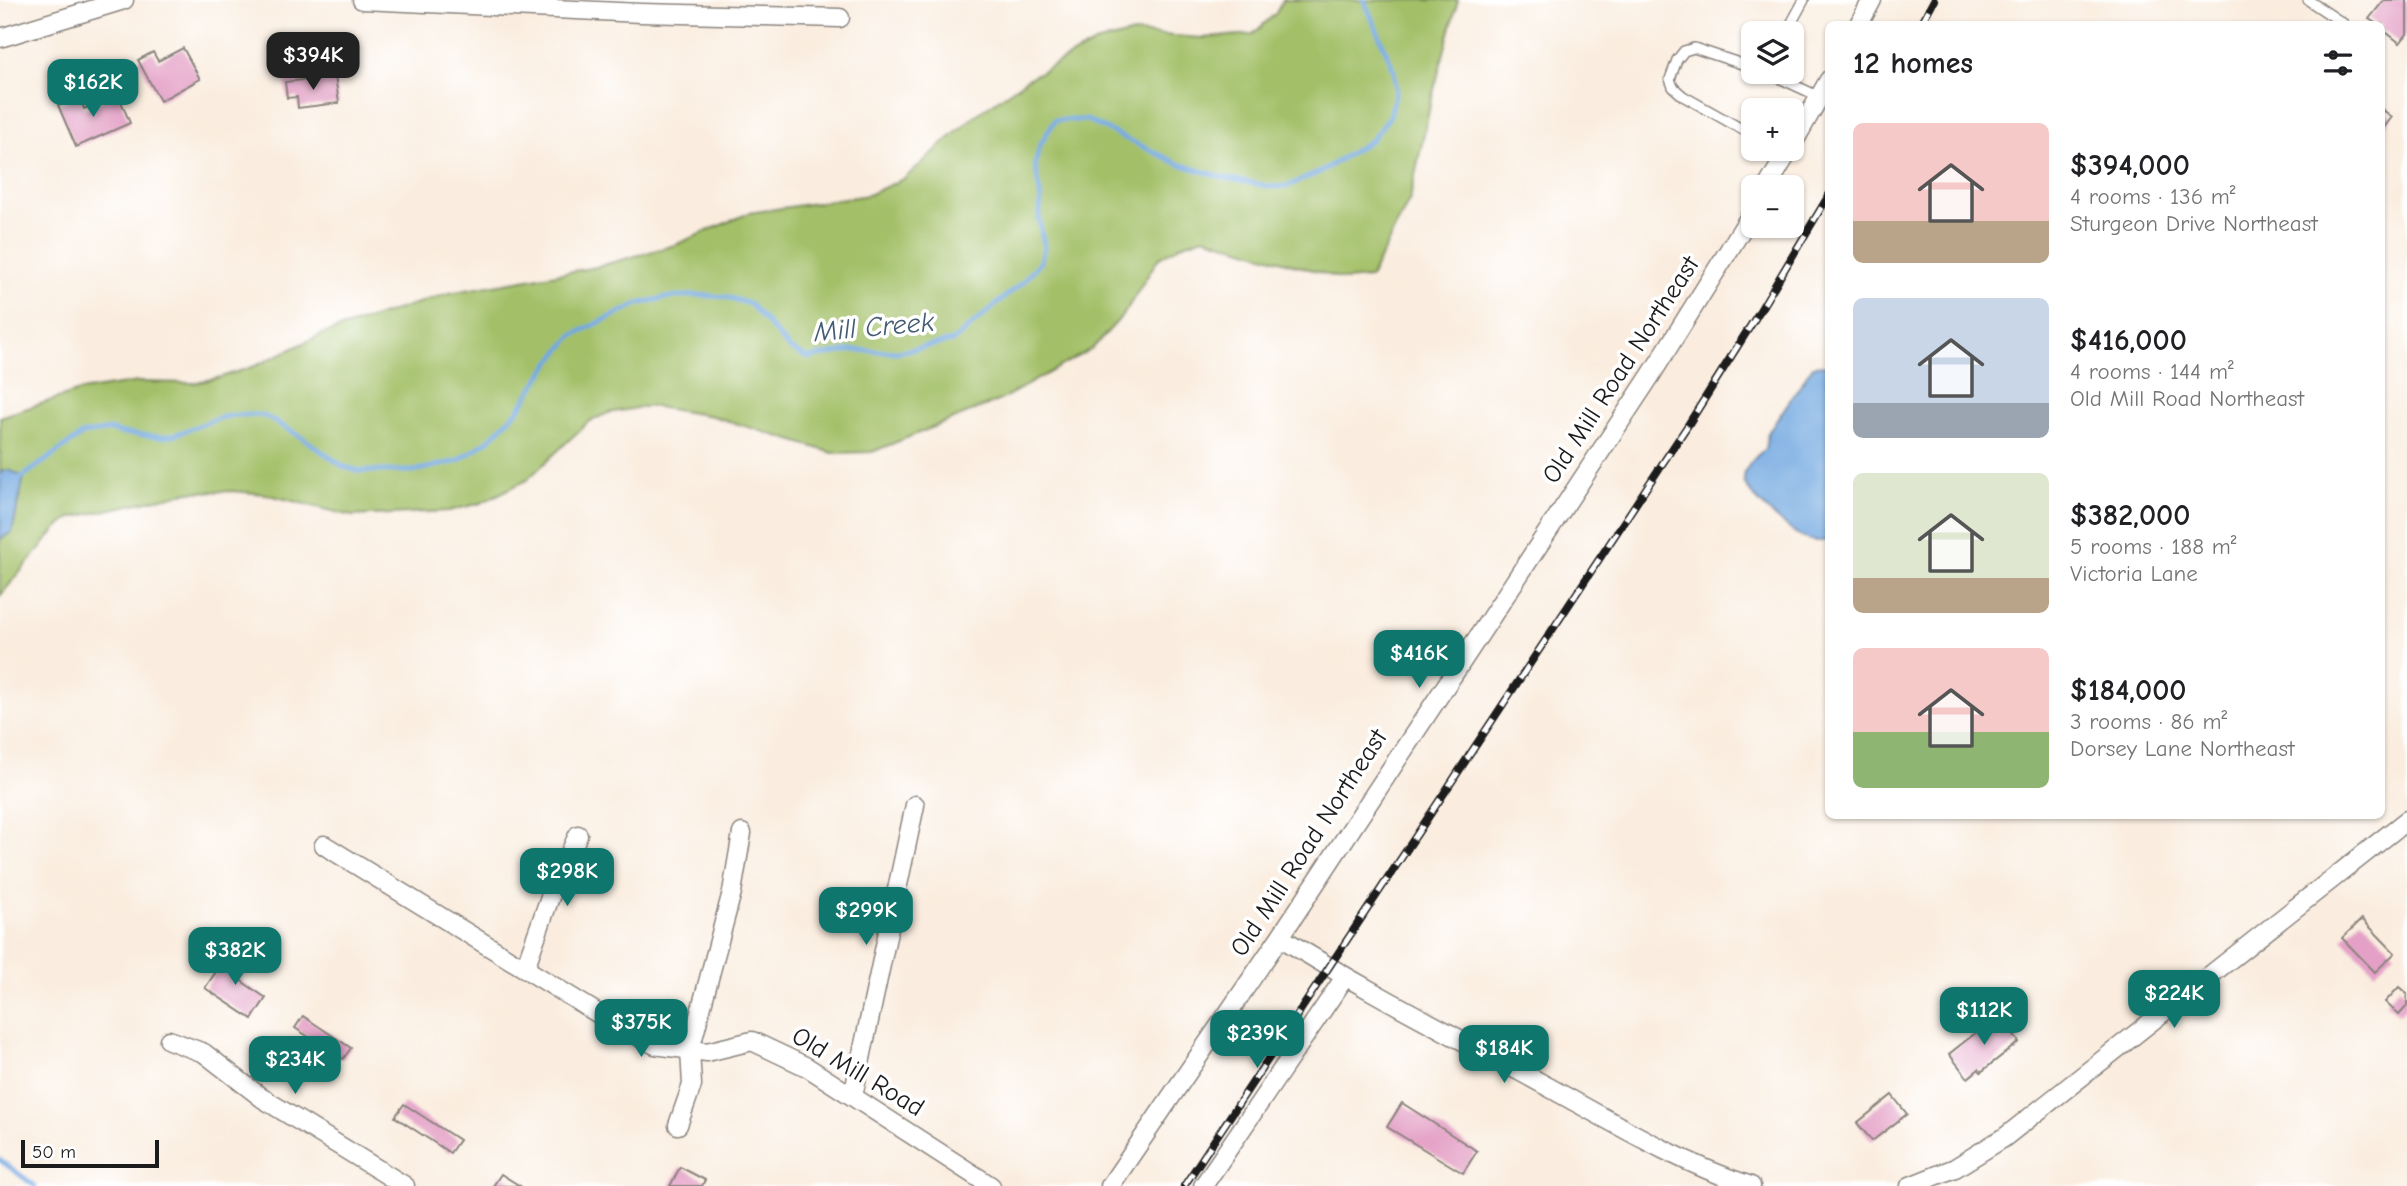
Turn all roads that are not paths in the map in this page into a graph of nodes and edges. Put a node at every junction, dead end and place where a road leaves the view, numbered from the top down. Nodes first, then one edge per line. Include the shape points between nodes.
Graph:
1 (124, 0) edge
2 (362, 0) edge
3 (1804, 0) edge
4 (2308, 0) edge
5 (1867, 1) edge
6 (840, 18) dead end
7 (1793, 21) edge
8 (1860, 21) edge
9 (2340, 21) edge
10 (0, 38) edge
11 (1741, 64) edge
12 (1791, 84) edge
13 (1825, 88) edge
14 (1820, 97) junction
15 (1804, 121) edge
16 (1741, 129) edge
17 (1741, 231) edge
18 (915, 805) dead end
19 (2407, 820) edge
20 (742, 832) dead end
21 (578, 835) dead end
22 (324, 845) dead end
23 (1280, 937) junction
24 (525, 968) junction
25 (1345, 977) junction
26 (169, 1040) dead end
27 (690, 1050) junction
28 (853, 1096) junction
29 (678, 1125) dead end
30 (405, 1186) edge
31 (991, 1186) edge
32 (1110, 1186) edge
33 (1203, 1186) edge
34 (1751, 1186) edge
35 (1910, 1186) edge

1 - 10 street
2 - 6 street
3 - 7 lane
4 - 9 lane
5 - 8 street
11 - 16 lane via 1694,48 1677,60 1671,79 1684,96
12 - 14 lane
13 - 14 street
14 - 15 street
17 - 23 street, Old Mill Road Northeast
18 - 28 street
19 - 35 street via 2005,1137 1955,1168
20 - 27 street via 732,892
21 - 24 street
22 - 24 street, Old Mill Road
23 - 25 street
23 - 32 street, Old Mill Road Northeast
24 - 27 street, Old Mill Road via 655,1045
25 - 33 street
25 - 34 street via 1653,1143
26 - 30 street via 204,1053 262,1098
27 - 28 street, Old Mill Road via 707,1052 752,1041
27 - 29 street via 692,1085
28 - 31 street, Old Mill Road

